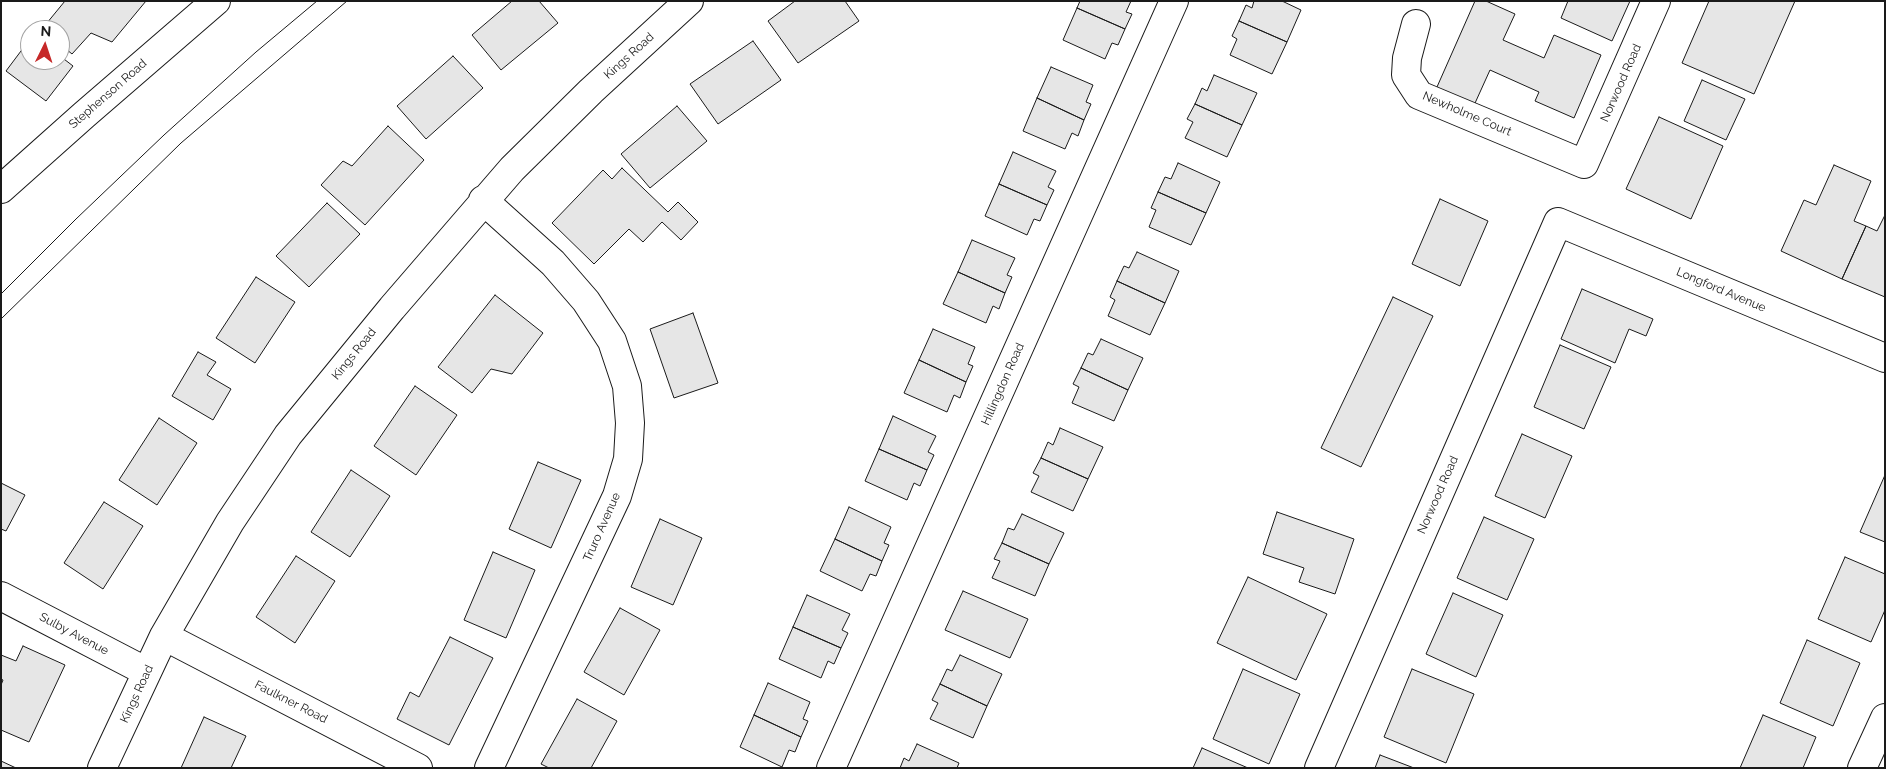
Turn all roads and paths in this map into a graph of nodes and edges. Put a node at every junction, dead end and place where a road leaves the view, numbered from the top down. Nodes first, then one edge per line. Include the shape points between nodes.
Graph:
1 (689, 1) edge
2 (1174, 1) edge
3 (1656, 1) edge
4 (213, 2) edge
5 (1416, 24) dead end
6 (1584, 164) joint
7 (1, 189) edge
8 (483, 200) junction
9 (1558, 222) joint
10 (1885, 358) edge
11 (1, 596) edge
12 (164, 636) junction
13 (147, 672) junction
14 (1885, 718) edge
15 (102, 768) edge
16 (418, 768) edge
17 (489, 768) edge
18 (831, 768) edge
19 (1318, 768) edge
20 (1862, 768) edge

1 - 8 street, Kings Road via 591,91
2 - 18 street, Hillingdon Road
3 - 6 street, Norwood Road
4 - 7 street, Stephenson Road
5 - 6 street, Newholme Court via 1406,75 1419,95
8 - 12 street, Kings Road via 288,434 230,522
8 - 17 street, Truro Avenue via 553,263 592,309 612,341 627,386 630,423 628,459 617,496
9 - 10 street, Longford Avenue
9 - 19 street, Norwood Road
11 - 13 street, Sulby Avenue
12 - 13 street, Kings Road
12 - 16 street, Faulkner Road
13 - 15 street, Kings Road
14 - 20 street

